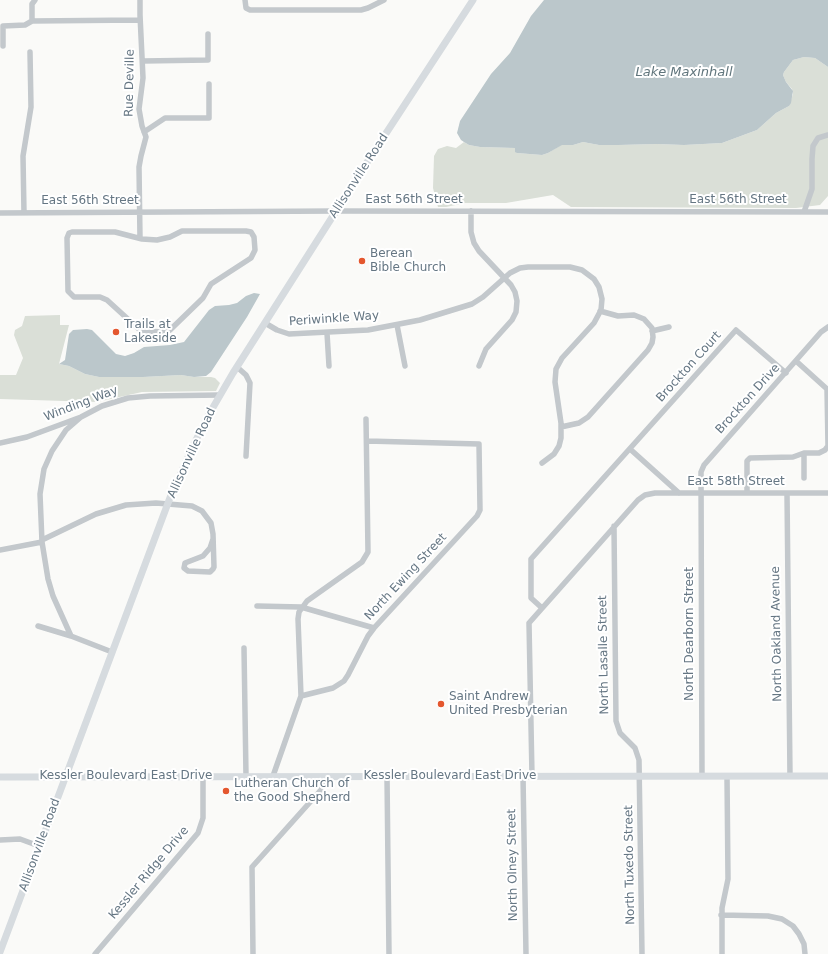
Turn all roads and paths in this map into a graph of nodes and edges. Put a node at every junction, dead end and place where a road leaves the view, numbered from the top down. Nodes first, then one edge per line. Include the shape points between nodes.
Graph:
1 (35, 0) edge
2 (140, 0) edge
3 (245, 0) edge
4 (384, 0) edge
5 (473, 0) edge
6 (140, 20) junction
7 (32, 21) junction
8 (208, 34) dead end
9 (3, 46) dead end
10 (30, 52) dead end
11 (143, 61) junction
12 (209, 84) dead end
13 (144, 132) junction
14 (828, 135) edge
15 (337, 211) junction
16 (471, 211) junction
17 (140, 212) junction
18 (804, 212) junction
19 (828, 212) edge
20 (0, 213) edge
21 (24, 213) junction
22 (140, 238) junction
23 (504, 278) junction
24 (600, 311) junction
25 (265, 323) junction
26 (397, 324) junction
27 (669, 327) dead end
28 (828, 327) edge
29 (652, 330) junction
30 (327, 333) junction
31 (796, 361) junction
32 (329, 366) dead end
33 (405, 366) dead end
34 (479, 366) dead end
35 (237, 367) junction
36 (786, 373) junction
37 (220, 396) junction
38 (81, 417) junction
39 (366, 420) dead end
40 (561, 427) junction
41 (367, 441) junction
42 (0, 443) edge
43 (630, 449) junction
44 (804, 453) junction
45 (246, 456) dead end
46 (542, 463) dead end
47 (804, 478) dead end
48 (679, 493) junction
49 (700, 493) junction
50 (747, 493) junction
51 (787, 493) junction
52 (828, 493) edge
53 (168, 503) junction
54 (614, 526) junction
55 (213, 539) junction
56 (42, 541) junction
57 (0, 550) edge
58 (257, 606) dead end
59 (301, 607) junction
60 (542, 608) junction
61 (38, 626) dead end
62 (374, 628) junction
63 (71, 636) junction
64 (244, 648) dead end
65 (112, 652) junction
66 (301, 696) junction
67 (65, 776) junction
68 (203, 776) junction
69 (246, 776) junction
70 (273, 776) junction
71 (328, 776) junction
72 (386, 776) junction
73 (523, 776) junction
74 (532, 776) junction
75 (639, 776) junction
76 (702, 776) junction
77 (727, 776) junction
78 (790, 776) junction
79 (828, 776) edge
80 (0, 777) edge
81 (0, 840) edge
82 (39, 846) junction
83 (721, 915) junction
84 (0, 952) edge
85 (95, 954) edge
86 (253, 954) edge
87 (389, 954) edge
88 (526, 954) edge
89 (642, 954) edge
90 (722, 954) edge
91 (805, 954) edge

1 - 7 street via 32,4
2 - 6 street, Rue Deville
3 - 4 street via 246,8 250,10 361,10
5 - 15 main road, Allisonville Road
6 - 7 street
6 - 11 street, Rue Deville
7 - 9 street via 25,25 2,26
8 - 11 street via 208,60
10 - 21 street via 31,107 23,156
11 - 13 street, Rue Deville via 139,109
12 - 13 street via 209,118 165,118
13 - 17 street, Rue Deville via 146,137 139,167
14 - 18 street via 818,138 813,146 812,189
15 - 16 street, East 56th Street
15 - 17 street, East 56th Street
15 - 25 main road, Allisonville Road
16 - 18 street, East 56th Street
16 - 23 street via 471,234 474,243
17 - 21 street, East 56th Street
17 - 22 street, Rue Deville
18 - 19 street, East 56th Street
20 - 21 street, East 56th Street
22 - 22 street via 115,232 68,234 67,289 71,296 104,298 144,332 166,332 174,328 203,298 211,284 251,258 255,244 255,238 246,231 182,231 161,240
23 - 24 street, Periwinkle Way via 524,267 570,267 582,270 594,279 599,287 602,299
23 - 26 street, Periwinkle Way via 472,304 420,320
23 - 34 street via 516,295 516,312 486,349
24 - 29 street via 642,318
24 - 40 street via 594,323 562,358 556,369 555,382
25 - 30 street, Periwinkle Way via 287,334
25 - 35 main road, Allisonville Road
26 - 30 street, Periwinkle Way via 363,331
26 - 33 street
27 - 29 street
28 - 31 street, Brockton Drive
29 - 40 street via 653,339 649,348 596,409 583,421
30 - 32 street
31 - 36 street, Brockton Drive
31 - 44 street via 824,385 827,392 828,446 820,452
35 - 37 main road, Allisonville Road
35 - 45 street via 250,383
36 - 43 street, Brockton Court via 736,330
36 - 49 street, Brockton Drive via 704,465 700,475
37 - 38 street, Winding Way via 130,398 102,406
37 - 53 main road, Allisonville Road via 191,449
38 - 42 street, Winding Way via 27,437
38 - 56 street via 58,440 45,466 40,494
39 - 41 street
40 - 46 street via 558,448
41 - 59 street via 368,554 362,562 308,599
41 - 62 street, North Ewing Street via 479,444 479,514
43 - 48 street
43 - 60 street, Brockton Court via 531,559 531,598
44 - 47 street
44 - 50 street via 793,457 748,459
48 - 49 street, East 58th Street
48 - 54 street, East 58th Street via 645,495
49 - 50 street, East 58th Street
49 - 76 street, North Dearborn Street
50 - 51 street, East 58th Street
51 - 52 street, East 58th Street
51 - 78 street, North Oakland Avenue
53 - 55 street via 192,506 202,511 211,523
53 - 56 street via 126,505 96,514
53 - 65 main road, Allisonville Road
54 - 60 street
54 - 75 street, North Lasalle Street via 616,721 620,733 638,754
55 - 55 street via 208,552 199,559 187,562 185,569 189,572 210,572 214,568
56 - 57 street
56 - 63 street via 49,586
58 - 59 street
59 - 62 street
59 - 66 street via 298,617
60 - 74 street via 529,623
61 - 63 street
62 - 66 street, North Ewing Street via 341,684
63 - 65 street
64 - 69 street
65 - 67 main road, Allisonville Road
66 - 70 street
67 - 68 main road, Kessler Boulevard East Drive
67 - 80 main road, Kessler Boulevard East Drive
67 - 82 main road, Allisonville Road
68 - 69 main road, Kessler Boulevard East Drive
68 - 85 street, Kessler Ridge Drive via 203,818 198,833
69 - 70 main road, Kessler Boulevard East Drive
70 - 71 main road, Kessler Boulevard East Drive
71 - 72 main road, Kessler Boulevard East Drive
71 - 86 street via 320,791 252,868
72 - 73 main road, Kessler Boulevard East Drive
72 - 87 street
73 - 74 main road, Kessler Boulevard East Drive
73 - 88 street, North Olney Street
74 - 75 main road, Kessler Boulevard East Drive
75 - 76 main road, Kessler Boulevard East Drive
75 - 89 street, North Tuxedo Street
76 - 77 main road, Kessler Boulevard East Drive
77 - 78 main road, Kessler Boulevard East Drive
77 - 83 street via 728,879
78 - 79 main road, Kessler Boulevard East Drive
81 - 82 street via 20,839
82 - 84 main road, Allisonville Road
83 - 90 street
83 - 91 street via 768,916 782,919 800,934

